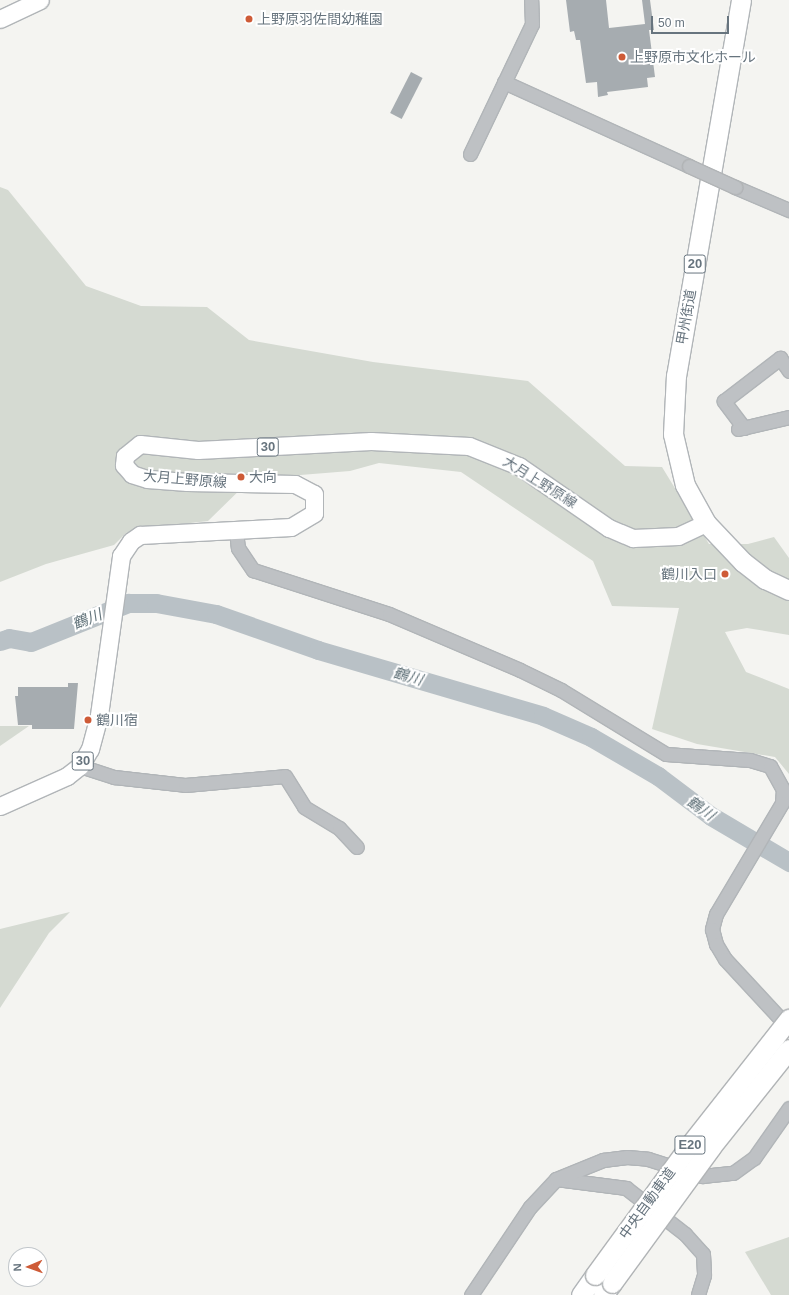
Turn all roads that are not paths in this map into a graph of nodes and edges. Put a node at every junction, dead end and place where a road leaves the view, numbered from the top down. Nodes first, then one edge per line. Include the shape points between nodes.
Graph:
1 (40, 0) edge
2 (531, 0) edge
3 (741, 0) edge
4 (0, 19) edge
5 (504, 82) junction
6 (470, 154) dead end
7 (789, 210) edge
8 (789, 371) edge
9 (789, 416) edge
10 (706, 523) junction
11 (236, 530) junction
12 (789, 590) edge
13 (80, 766) junction
14 (0, 806) edge
15 (357, 848) dead end
16 (789, 1019) edge
17 (789, 1028) edge
18 (789, 1049) edge
19 (789, 1108) edge
20 (556, 1179) junction
21 (603, 1285) edge
22 (471, 1295) edge
23 (581, 1295) edge
24 (698, 1295) edge

1 - 4 main road
2 - 5 street via 532,24
3 - 10 highway, 甲州街道 / 20 via 673,404 677,458 694,507
5 - 6 street
5 - 7 street, bridge
8 - 9 street via 780,358 724,401 741,429
10 - 11 main road, 大月上野原線 / 30 via 688,533 662,538 621,534 518,466 469,446 371,441 198,450 146,444 130,449 124,465 132,474 147,479 295,484 314,494 314,513 304,521 291,527
10 - 12 highway, 甲州街道 / 20 via 743,562 765,579
11 - 13 main road, 大月上野原線 / 30 via 140,535 131,541 121,556 96,734
11 - 17 street via 238,548 253,570 388,614 520,670 561,690 660,751 681,757 750,760 770,766 783,789 782,803 716,914 712,929 716,944
13 - 14 main road, 30
13 - 15 street via 114,777 185,785 285,776 304,807 339,828
16 - 21 highway, 中央自動車道 / E20, bridge via 689,1146
18 - 21 highway, 中央自動車道 / E20, bridge
19 - 20 street via 754,1158 733,1173 702,1176 648,1159 627,1157 603,1160
20 - 22 street via 530,1206
20 - 24 street via 619,1184 685,1234 703,1254 704,1275
21 - 23 highway, 中央自動車道 / E20

